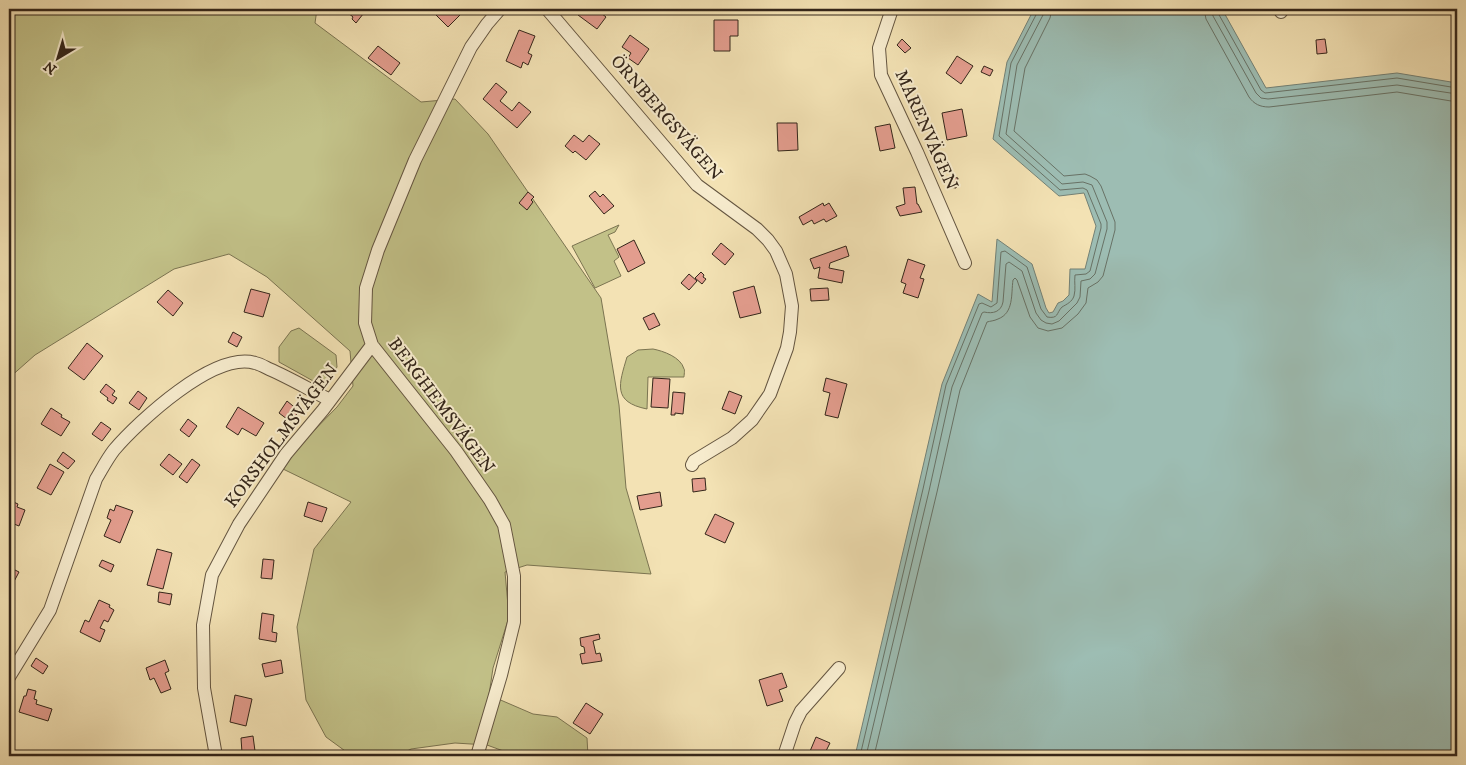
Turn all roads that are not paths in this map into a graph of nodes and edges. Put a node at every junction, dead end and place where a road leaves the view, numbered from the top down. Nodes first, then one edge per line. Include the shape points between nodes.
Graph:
1 (500, 9) edge
2 (547, 9) edge
3 (892, 9) edge
4 (965, 263) dead end
5 (372, 345) junction
6 (330, 400) junction
7 (692, 465) dead end
8 (839, 668) dead end
9 (9, 677) edge
10 (216, 756) edge
11 (477, 756) edge
12 (784, 756) edge

1 - 5 street, BERGHEMSVÄGEN via 471,47 415,160 378,250 366,288 365,323
2 - 7 street, ÖRNBERGSVÄGEN via 697,185 768,240 786,274 792,306 790,332 770,394 752,420
3 - 4 street, MARENVÄGEN via 879,48 881,75
5 - 6 street, KORSHOLMSVÄGEN
5 - 11 street, BERGHEMSVÄGEN via 456,451 504,525 514,576 514,622
6 - 9 street via 255,362 232,364 180,389 114,450 96,479 50,610
6 - 10 street, KORSHOLMSVÄGEN via 286,454 239,524 212,574 203,625 204,688
8 - 12 street via 801,711

